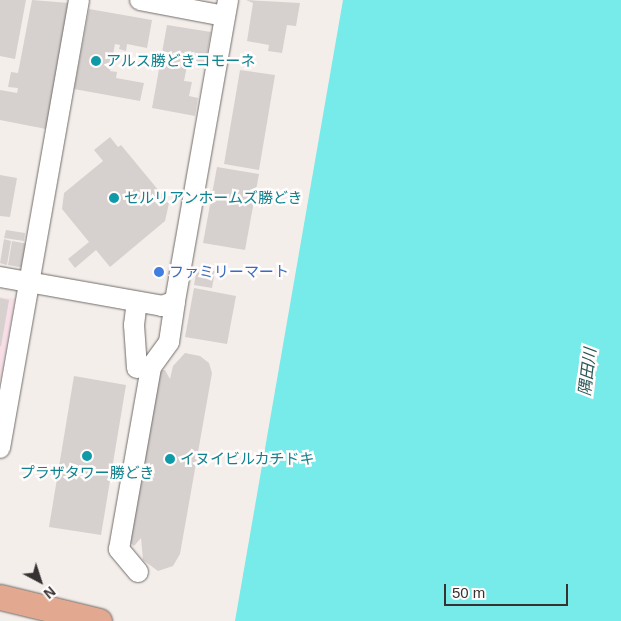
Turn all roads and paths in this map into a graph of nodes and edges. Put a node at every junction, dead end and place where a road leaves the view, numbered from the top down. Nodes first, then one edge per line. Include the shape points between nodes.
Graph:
1 (79, 0) edge
2 (140, 0) edge
3 (227, 8) edge
4 (0, 277) edge
5 (29, 283) junction
6 (137, 302) junction
7 (175, 302) junction
8 (137, 368) dead end
9 (0, 448) edge
10 (138, 572) dead end
11 (0, 597) edge
12 (99, 621) edge

1 - 5 street
2 - 3 street
3 - 7 street
4 - 5 street
5 - 6 street
5 - 9 street
6 - 7 street via 162,306
6 - 8 street via 134,325
7 - 10 street via 169,342 151,367 120,549
11 - 12 main road

